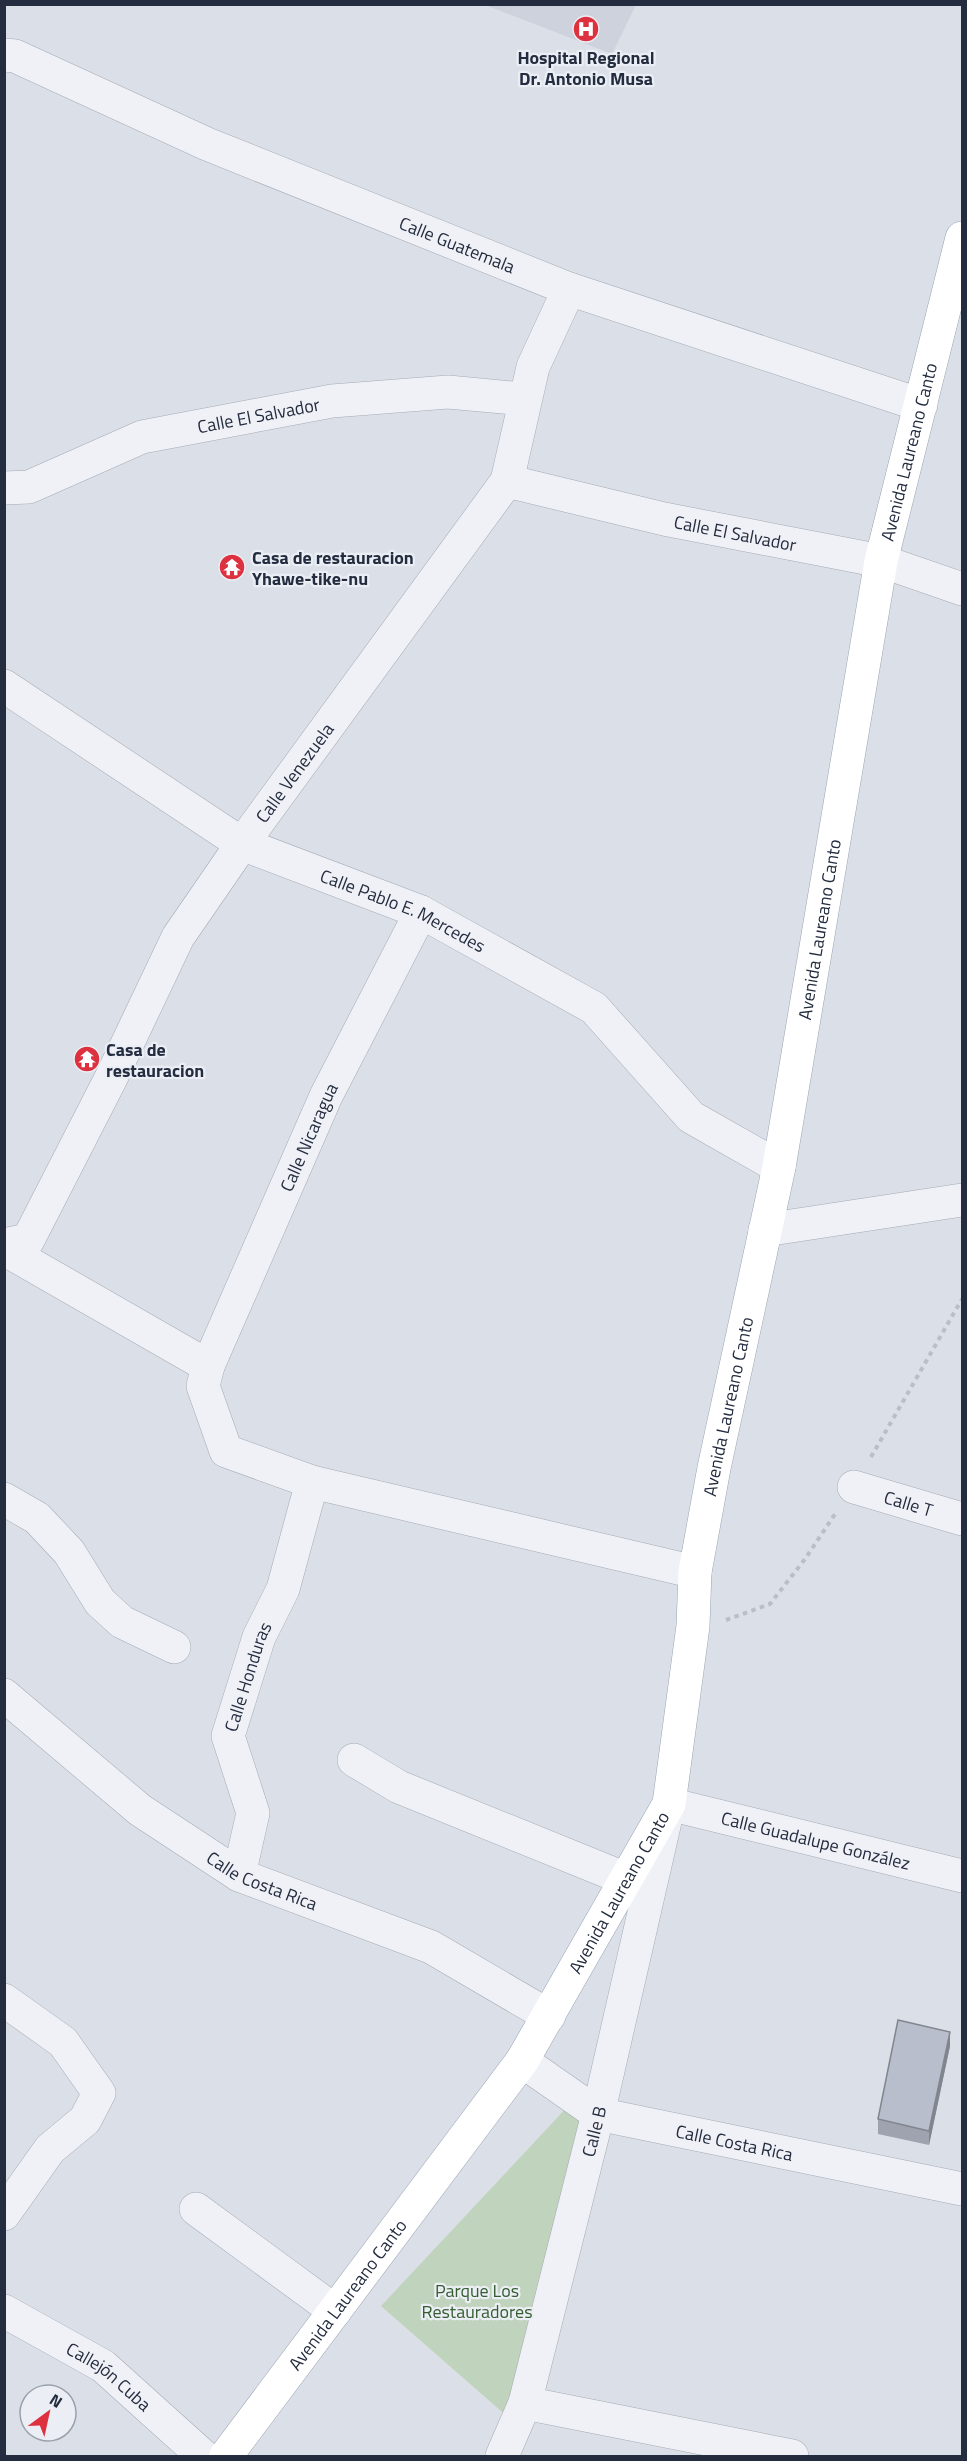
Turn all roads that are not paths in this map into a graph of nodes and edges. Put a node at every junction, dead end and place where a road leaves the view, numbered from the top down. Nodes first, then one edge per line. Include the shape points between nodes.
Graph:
1 (4, 55) edge
2 (963, 238) edge
3 (568, 289) junction
4 (524, 399) junction
5 (921, 405) junction
6 (507, 481) junction
7 (4, 488) edge
8 (881, 561) junction
9 (963, 589) edge
10 (4, 686) edge
11 (242, 844) junction
12 (421, 912) junction
13 (779, 1167) junction
14 (963, 1200) edge
15 (765, 1230) junction
16 (4, 1247) edge
17 (208, 1366) junction
18 (312, 1482) junction
19 (854, 1487) road end
20 (4, 1499) edge
21 (963, 1518) edge
22 (696, 1572) junction
23 (174, 1647) dead end
24 (4, 1695) edge
25 (354, 1760) dead end
26 (669, 1804) junction
27 (238, 1875) junction
28 (963, 1876) edge
29 (626, 1879) junction
30 (4, 2000) edge
31 (549, 2016) junction
32 (522, 2061) junction
33 (598, 2114) junction
34 (963, 2189) edge
35 (196, 2209) dead end
36 (4, 2214) edge
37 (4, 2311) edge
38 (335, 2311) junction
39 (525, 2403) junction
40 (203, 2457) edge
41 (226, 2457) edge
42 (502, 2457) edge
43 (792, 2457) edge

1 - 3 street, Calle Guatemala via 15,56 207,144
2 - 5 main road, Avenida Laureano Canto
3 - 4 street, Calle Venezuela via 533,367
3 - 5 street, Calle Guatemala
4 - 6 street, Calle Venezuela
4 - 7 street, Calle El Salvador via 448,392 332,401 142,436 29,487
5 - 8 main road, Avenida Laureano Canto
6 - 8 street, Calle El Salvador via 664,519
6 - 11 street, Calle Venezuela
8 - 9 street, Calle El Salvador
8 - 13 main road, Avenida Laureano Canto
10 - 11 street, Calle Pablo E. Mercedes
11 - 12 street, Calle Pablo E. Mercedes
11 - 16 street, Calle Venezuela via 178,937 28,1240
12 - 13 street, Calle Pablo E. Mercedes via 594,1008 691,1117
12 - 17 street, Calle Nicaragua via 326,1096
13 - 15 main road, Avenida Laureano Canto
14 - 15 street
15 - 22 main road, Avenida Laureano Canto
16 - 17 street
17 - 18 street, Calle Nicaragua via 203,1386 226,1451
18 - 22 street
18 - 27 street, Calle Honduras via 283,1589 259,1637 228,1736 253,1813
19 - 21 street, Calle T
20 - 23 street via 37,1518 69,1552 100,1602 122,1622
22 - 26 main road, Avenida Laureano Canto via 693,1626
24 - 27 street, Calle Costa Rica via 140,1810
25 - 29 street via 399,1788
26 - 28 street, Calle Guadalupe González
26 - 29 main road, Avenida Laureano Canto
26 - 33 street, Calle B
27 - 31 street, Calle Costa Rica via 431,1947
29 - 31 main road, Avenida Laureano Canto
30 - 36 street via 63,2042 99,2093 85,2120 50,2149
31 - 32 main road, Avenida Laureano Canto
32 - 33 street, Calle Costa Rica
32 - 38 main road, Avenida Laureano Canto
33 - 34 street, Calle Costa Rica
33 - 39 street, Calle B
35 - 38 street
37 - 40 street, Callejón Cuba via 103,2366
38 - 41 main road, Avenida Laureano Canto
39 - 42 street, Calle B
39 - 43 street

